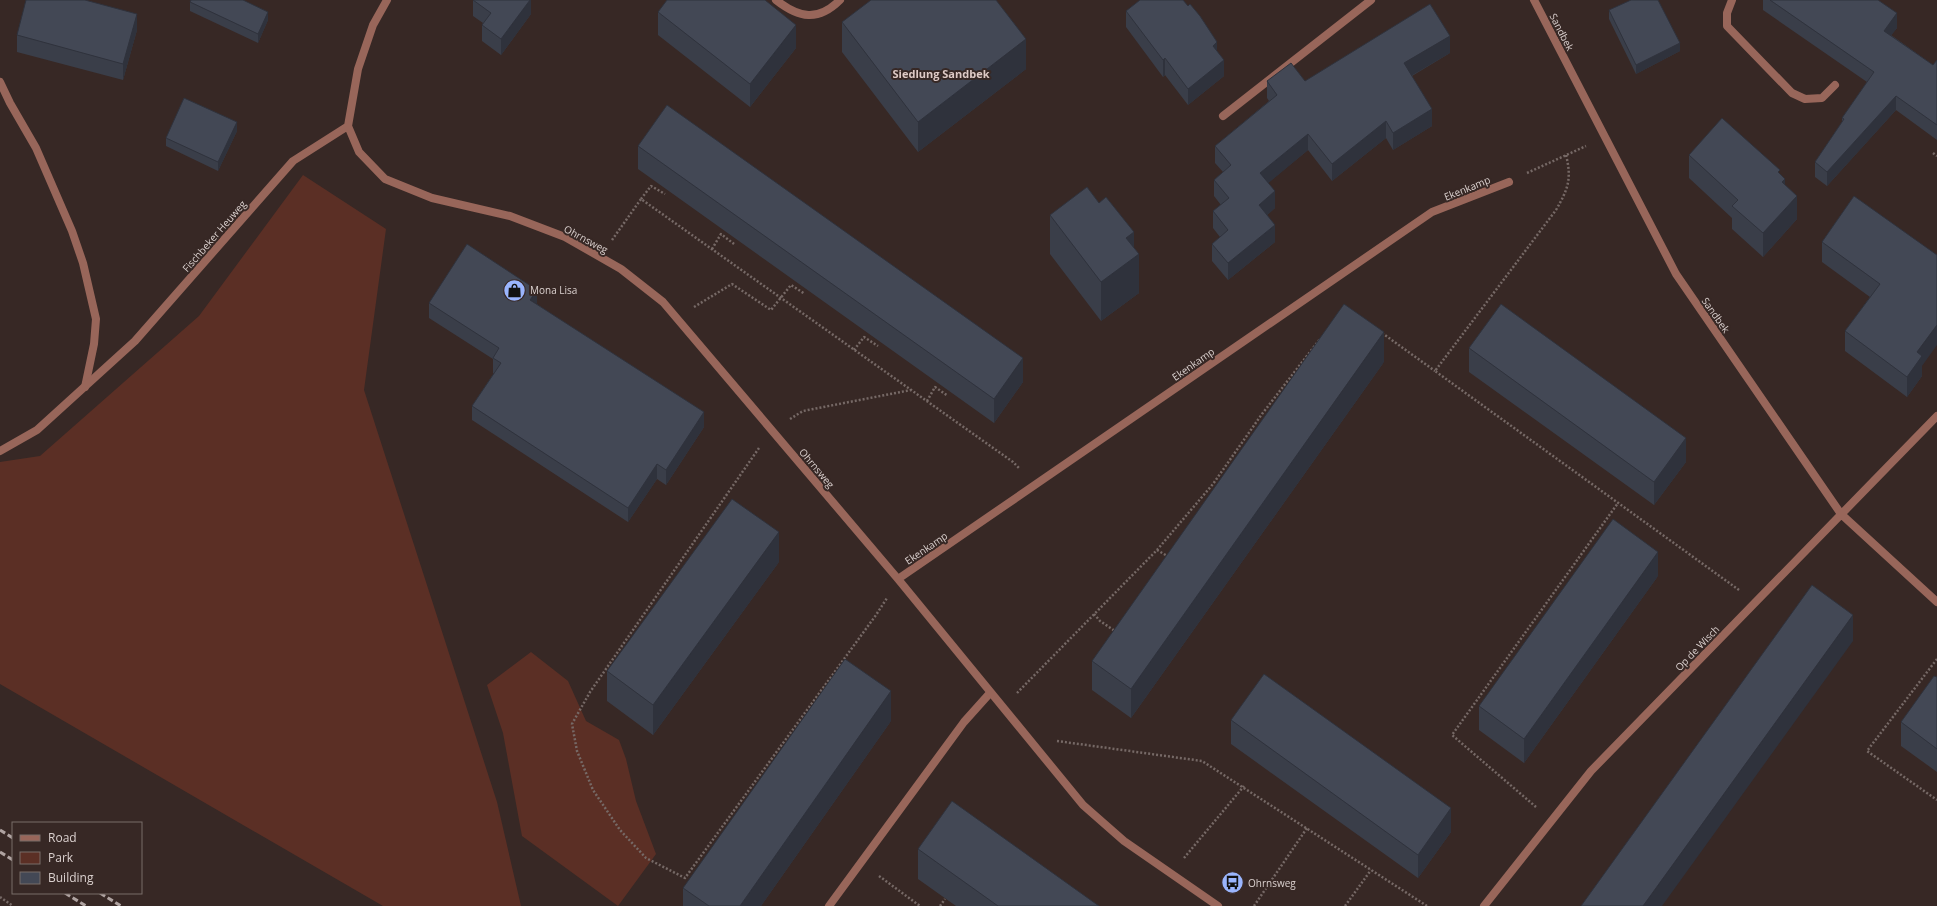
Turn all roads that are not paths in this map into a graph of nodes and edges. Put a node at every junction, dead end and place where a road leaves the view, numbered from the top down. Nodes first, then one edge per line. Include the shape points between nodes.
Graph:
1 (387, 0) edge
2 (776, 0) edge
3 (840, 0) edge
4 (1370, 0) edge
5 (1534, 0) edge
6 (1732, 0) edge
7 (0, 82) edge
8 (1835, 85) dead end
9 (1223, 116) dead end
10 (348, 126) junction
11 (1509, 182) road end
12 (85, 386) junction
13 (1937, 416) edge
14 (0, 451) edge
15 (1841, 514) junction
16 (898, 579) junction
17 (1937, 602) edge
18 (990, 693) junction
19 (829, 906) edge
20 (1218, 906) edge
21 (1484, 906) edge

1 - 10 street via 373,25 358,69
2 - 3 street via 802,15 814,16 832,8
4 - 9 street
5 - 15 street, Sandbek via 1676,274
6 - 8 street via 1727,13 1727,26 1792,93 1805,99 1822,98
7 - 12 street via 36,148 83,263 96,319 94,344
10 - 12 street, Fischbeker Heuweg via 293,161 135,341
10 - 16 street, Ohrnsweg via 359,152 385,178 432,198 510,216 565,237 621,269 663,302
11 - 16 street, Ekenkamp via 1432,212
12 - 14 street, Fischbeker Heuweg via 36,430
13 - 15 street, Op de Wisch
15 - 17 street, Sandbek
15 - 21 street, Op de Wisch via 1590,771
16 - 18 street, Ohrnsweg
18 - 19 street via 964,722
18 - 20 street, Ohrnsweg via 1083,804 1124,841

